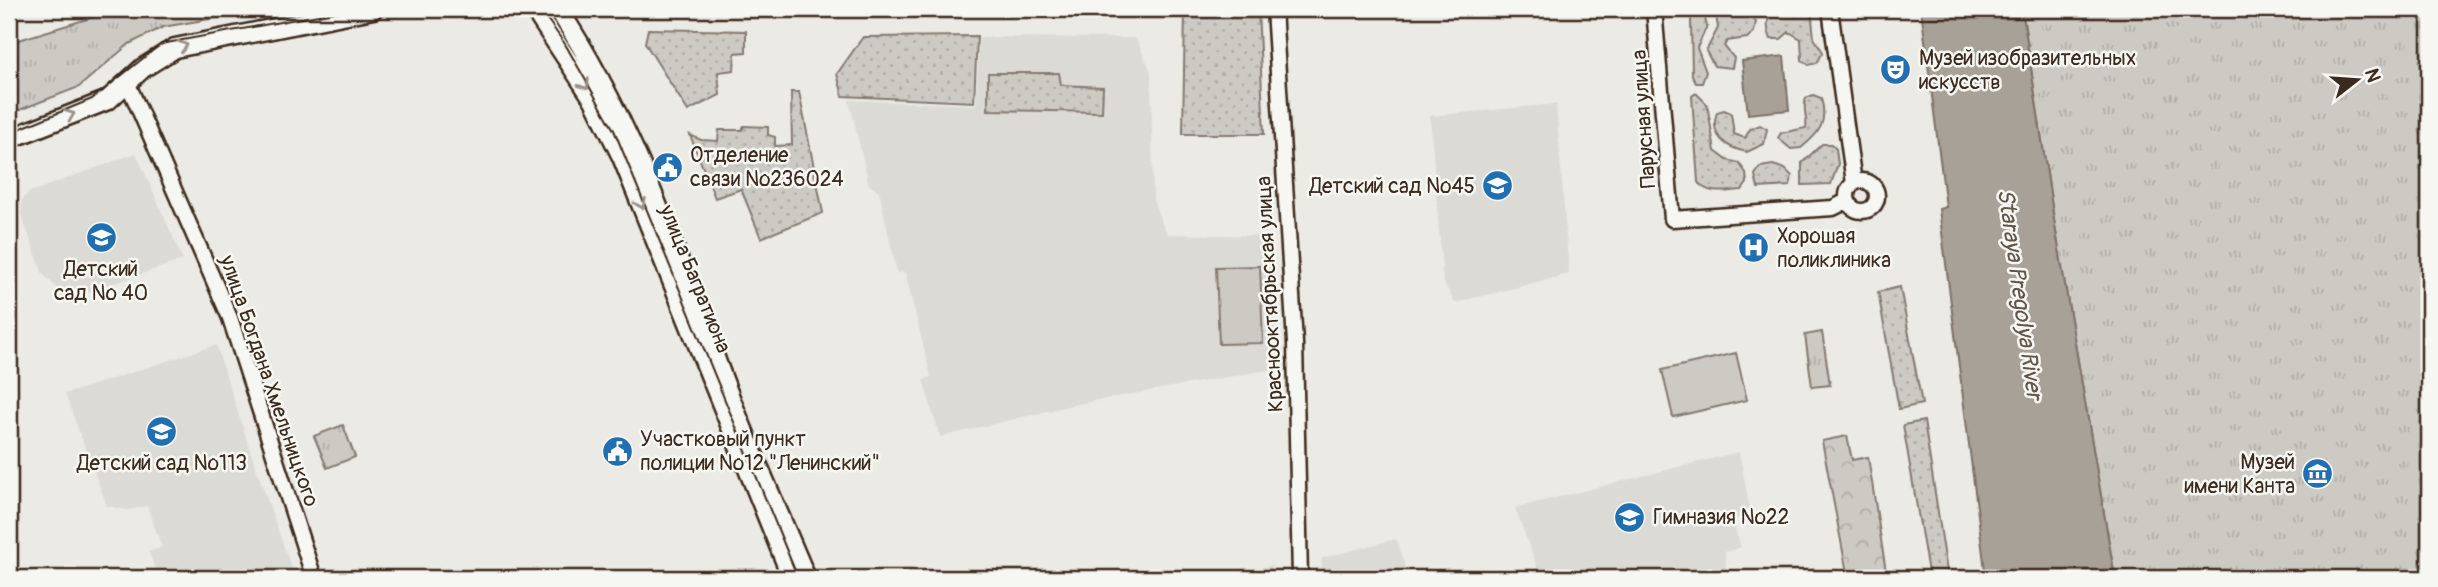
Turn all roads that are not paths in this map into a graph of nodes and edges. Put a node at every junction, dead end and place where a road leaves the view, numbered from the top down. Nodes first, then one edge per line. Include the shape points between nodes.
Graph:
1 (373, 9) edge
2 (534, 9) edge
3 (558, 9) edge
4 (573, 9) edge
5 (1274, 9) edge
6 (1830, 9) edge
7 (1657, 11) edge
8 (576, 35) junction
9 (128, 84) junction
10 (9, 139) edge
11 (1854, 183) junction
12 (1847, 201) junction
13 (314, 578) edge
14 (792, 578) edge
15 (806, 578) edge
16 (1300, 578) edge

9 -> 1 main road via 156,58 184,45
2 -> 14 main road, улица Багратиона via 594,100 622,157
3 - 8 main road, улица Багратиона
4 - 8 main road
5 - 16 street, Краснооктябрьская улица via 1294,334
6 - 11 street
7 - 12 street, Парусная улица via 1672,219 1833,208
8 - 15 main road, улица Багратиона via 635,147
10 -> 9 main road via 108,100
9 - 13 street, улица Богдана Хмельницкого via 230,318
11 - 12 street via 1847,191
11 - 12 street via 1869,182 1877,199 1863,212

